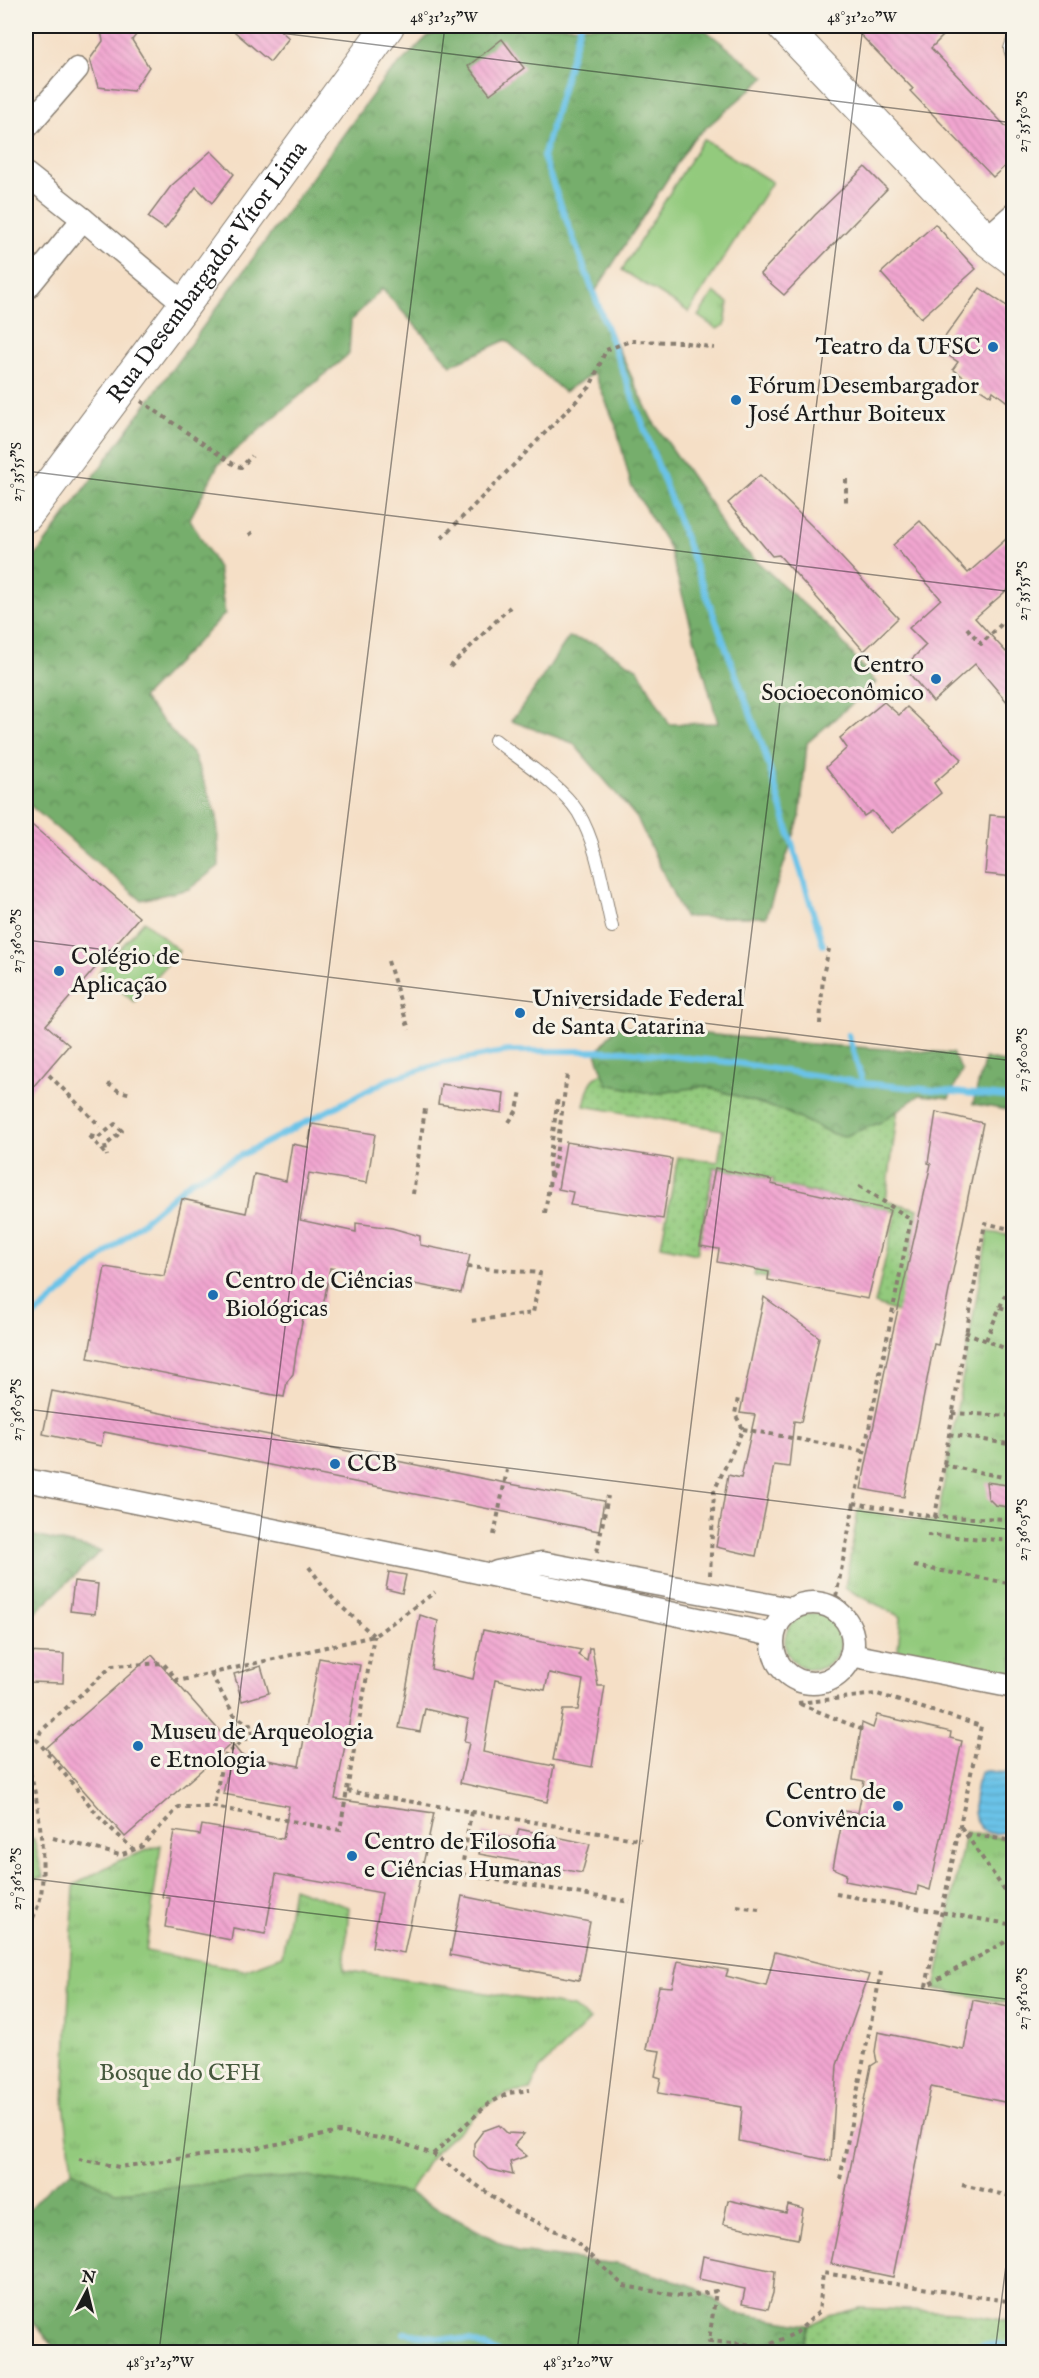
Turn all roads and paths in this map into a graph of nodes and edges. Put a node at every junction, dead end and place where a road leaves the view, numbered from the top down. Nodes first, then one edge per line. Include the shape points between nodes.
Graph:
1 (388, 26) edge
2 (783, 26) edge
3 (1014, 37) edge
4 (1014, 62) edge
5 (77, 69) dead end
6 (26, 128) edge
7 (26, 174) edge
8 (1014, 214) edge
9 (83, 219) junction
10 (986, 239) junction
11 (1014, 260) edge
12 (26, 289) edge
13 (185, 304) junction
14 (714, 348) dead end
15 (140, 400) dead end
16 (252, 456) dead end
17 (846, 479) dead end
18 (846, 503) dead end
19 (26, 516) edge
20 (254, 531) dead end
21 (249, 536) dead end
22 (442, 538) dead end
23 (510, 607) dead end
24 (1014, 612) edge
25 (967, 628) dead end
26 (450, 667) dead end
27 (495, 740) dead end
28 (612, 927) dead end
29 (828, 949) dead end
30 (388, 961) dead end
31 (820, 1024) dead end
32 (409, 1030) dead end
33 (49, 1074) dead end
34 (567, 1075) dead end
35 (108, 1084) dead end
36 (521, 1091) dead end
37 (132, 1094) dead end
38 (558, 1096) dead end
39 (425, 1109) dead end
40 (509, 1122) dead end
41 (100, 1126) dead end
42 (107, 1156) joint
43 (550, 1179) junction
44 (859, 1186) dead end
45 (413, 1194) dead end
46 (545, 1213) dead end
47 (1014, 1230) edge
48 (467, 1267) dead end
49 (1014, 1274) edge
50 (1008, 1288) junction
51 (1014, 1288) edge
52 (1000, 1308) junction
53 (1014, 1312) edge
54 (470, 1321) dead end
55 (966, 1332) junction
56 (986, 1340) junction
57 (1014, 1352) edge
58 (738, 1398) dead end
59 (952, 1413) junction
60 (1014, 1416) edge
61 (743, 1429) junction
62 (949, 1434) junction
63 (1014, 1444) edge
64 (863, 1451) junction
65 (943, 1466) junction
66 (507, 1470) dead end
67 (1008, 1479) dead end
68 (26, 1480) edge
69 (608, 1496) dead end
70 (854, 1503) junction
71 (935, 1517) junction
72 (1014, 1519) edge
73 (494, 1535) dead end
74 (927, 1535) dead end
75 (1014, 1540) edge
76 (597, 1556) dead end
77 (914, 1566) dead end
78 (309, 1567) dead end
79 (487, 1574) junction
80 (709, 1579) dead end
81 (1014, 1584) edge
82 (435, 1592) dead end
83 (836, 1597) dead end
84 (790, 1609) junction
85 (773, 1635) junction
86 (374, 1636) junction
87 (851, 1655) junction
88 (211, 1674) junction
89 (1014, 1687) edge
90 (866, 1731) dead end
91 (26, 1764) edge
92 (347, 1791) junction
93 (214, 1807) junction
94 (471, 1812) junction
95 (961, 1827) junction
96 (966, 1834) junction
97 (53, 1838) dead end
98 (641, 1840) dead end
99 (1014, 1841) edge
100 (134, 1850) junction
101 (836, 1894) dead end
102 (630, 1902) dead end
103 (1014, 1904) edge
104 (737, 1906) dead end
105 (759, 1910) dead end
106 (942, 1913) junction
107 (1014, 1925) edge
108 (26, 1934) edge
109 (1014, 1937) edge
110 (881, 1972) dead end
111 (26, 2040) edge
112 (31, 2045) dead end
113 (530, 2090) dead end
114 (433, 2154) junction
115 (79, 2159) dead end
116 (840, 2179) dead end
117 (962, 2185) dead end
118 (1014, 2197) edge
119 (1014, 2302) edge

1 - 13 main road, Rua Desembargador Vítor Lima
2 - 10 main road
3 - 4 lane via 1010,49
5 - 6 street
7 - 9 street
8 - 10 street
9 - 12 street
9 - 13 street
10 - 11 main road
13 - 19 main road, Rua Desembargador Vítor Lima
14 - 22 path via 682,342 630,341 606,350 590,387
15 - 16 path via 237,466 242,467
17 - 18 path
20 - 21 path
23 - 26 path
24 - 25 path via 981,644
27 - 28 lane via 557,789 577,811 591,838
29 - 31 path
30 - 32 path
33 - 41 path
34 - 43 path
35 - 37 path
36 - 40 path via 517,1110
38 - 43 path
39 - 45 path
42 - 42 path via 90,1136 98,1138 115,1124 122,1131 105,1146
43 - 46 path
44 - 64 path via 911,1219
47 - 55 path via 985,1223
48 - 54 path via 540,1273 533,1313
49 - 50 path
50 - 51 path
50 - 52 path
52 - 53 path
52 - 56 path
55 - 56 path
55 - 59 path
56 - 57 path
58 - 61 path via 735,1414
59 - 60 path
59 - 62 path
61 - 64 path
61 - 80 path via 714,1491
62 - 63 path
62 - 65 path
64 - 70 path
65 - 67 path
65 - 71 path
66 - 73 path
68 - 79 street
69 - 76 path
70 - 71 path
70 - 83 path
71 - 72 path
74 - 75 path
77 - 81 path
78 - 86 path via 334,1600
79 - 84 street via 542,1563
79 - 85 street
82 - 86 path
84 - 85 street
84 - 87 street via 809,1603 832,1607 850,1628
85 - 87 street via 773,1647 782,1668 802,1681 814,1682 837,1675
86 - 88 path
86 - 92 path
87 - 89 street
88 - 93 path via 234,1715 250,1725 252,1734 226,1755
88 - 100 path via 178,1681 163,1663 112,1666 41,1731 37,1740 101,1819
90 - 95 path via 798,1703 877,1694 981,1726
91 - 108 path via 41,1829 42,1871 40,1899
92 - 93 path via 340,1830
92 - 94 path
93 - 100 path via 179,1807
94 - 98 path
94 - 102 path via 461,1874
95 - 96 path
95 - 106 path
96 - 99 path
96 - 103 path
97 - 100 path via 120,1855
101 - 106 path
104 - 105 path
106 - 107 path
106 - 109 path via 926,1986
110 - 116 path
111 - 112 path
113 - 114 path via 509,2093 488,2104
114 - 115 path via 393,2140 339,2132 251,2150 119,2167
114 - 119 path via 513,2211 573,2239 624,2286 685,2297 716,2291 709,2341 766,2346 796,2333 819,2312 823,2273
117 - 118 path

